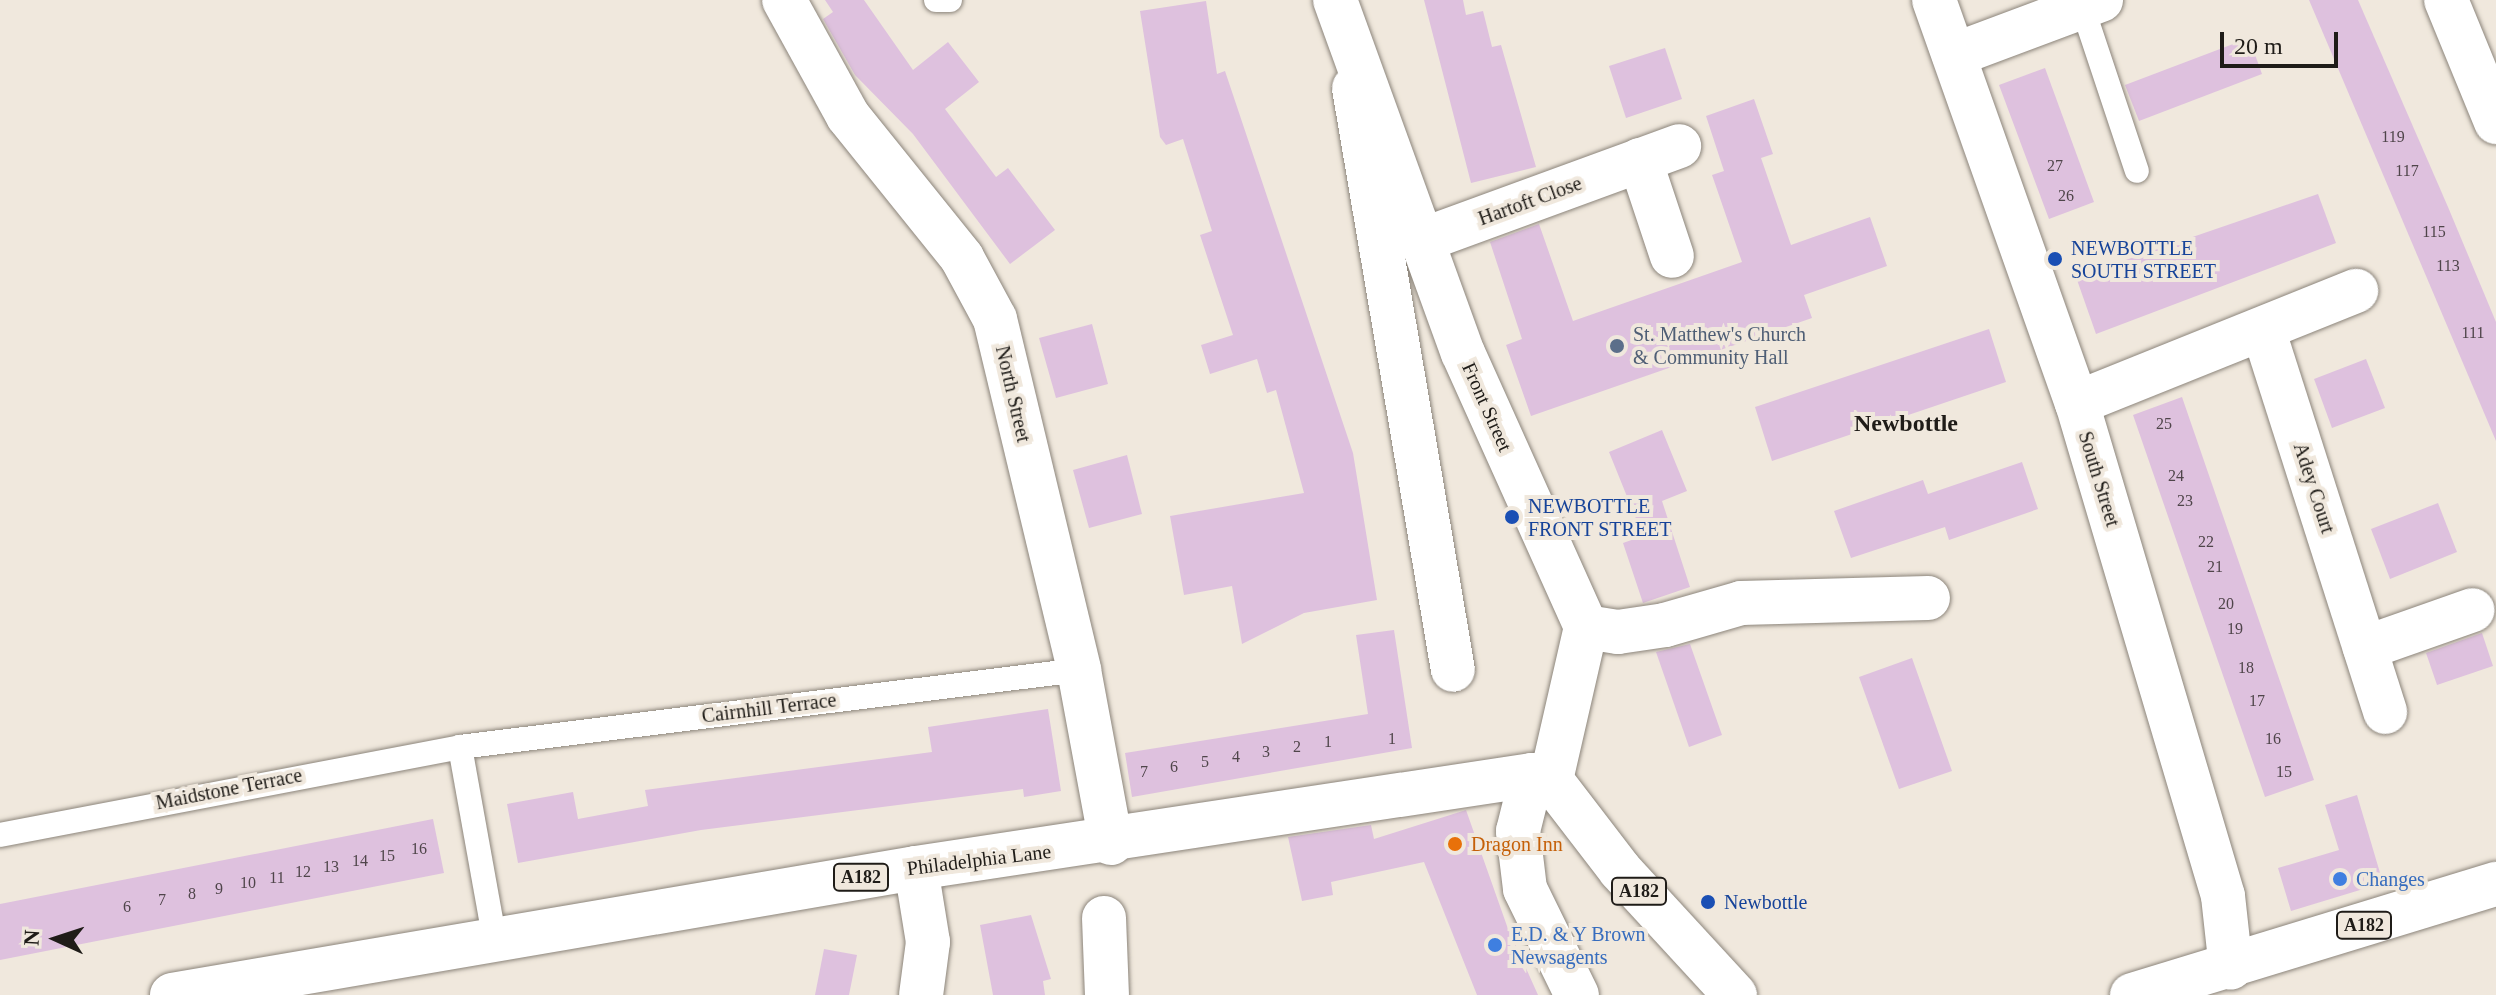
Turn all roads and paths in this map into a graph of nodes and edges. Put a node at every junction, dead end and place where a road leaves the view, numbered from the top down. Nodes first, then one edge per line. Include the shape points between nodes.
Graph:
1 (784, 0) edge
2 (936, 0) edge
3 (950, 0) edge
4 (1934, 0) edge
5 (2446, 0) edge
6 (2088, 2) edge
7 (1340, 17) edge
8 (1954, 55) junction
9 (2496, 122) edge
10 (2137, 171) dead end
11 (1420, 241) junction
12 (1672, 256) dead end
13 (2356, 291) dead end
14 (2263, 329) junction
15 (2077, 403) junction
16 (1928, 598) dead end
17 (2473, 610) dead end
18 (1586, 627) junction
19 (2365, 648) junction
20 (1079, 670) junction
21 (1453, 670) dead end
22 (2385, 712) dead end
23 (460, 747) junction
24 (1542, 777) junction
25 (0, 835) edge
26 (1111, 843) junction
27 (916, 868) junction
28 (2496, 884) edge
29 (1104, 918) dead end
30 (495, 941) junction
31 (2233, 981) edge
32 (172, 995) edge
33 (921, 995) edge
34 (1107, 995) edge
35 (1577, 995) edge
36 (1735, 995) edge
37 (2132, 995) edge

1 - 20 street, North Street via 848,116 962,258 995,319
2 - 3 lane
4 - 8 street, South Street
5 - 9 street
6 - 8 street
6 - 10 lane
7 - 11 street, Front Street
7 - 21 street, Front Street
8 - 15 street, South Street
11 - 12 street, Hartoft Close via 1660,153
11 - 18 street, Front Street
13 - 14 street
14 - 15 street
14 - 19 street, Adey Court
15 - 31 street, South Street via 2223,896
16 - 18 street via 1741,603 1665,625 1618,632
17 - 19 street
18 - 24 street
19 - 22 street, Adey Court
20 - 23 lane, Cairnhill Terrace
20 - 26 street, North Street
23 - 25 lane, Maidstone Terrace
23 - 30 lane
24 - 26 street, Philadelphia Lane / A182
24 - 35 street via 1518,831 1525,889
24 - 36 street, A182
26 - 27 street, Philadelphia Lane / A182
27 - 30 street, Philadelphia Lane / A182
27 - 33 street via 928,942
28 - 31 street, A182
29 - 34 street
30 - 32 street, Philadelphia Lane / A182
31 - 37 street, A182

